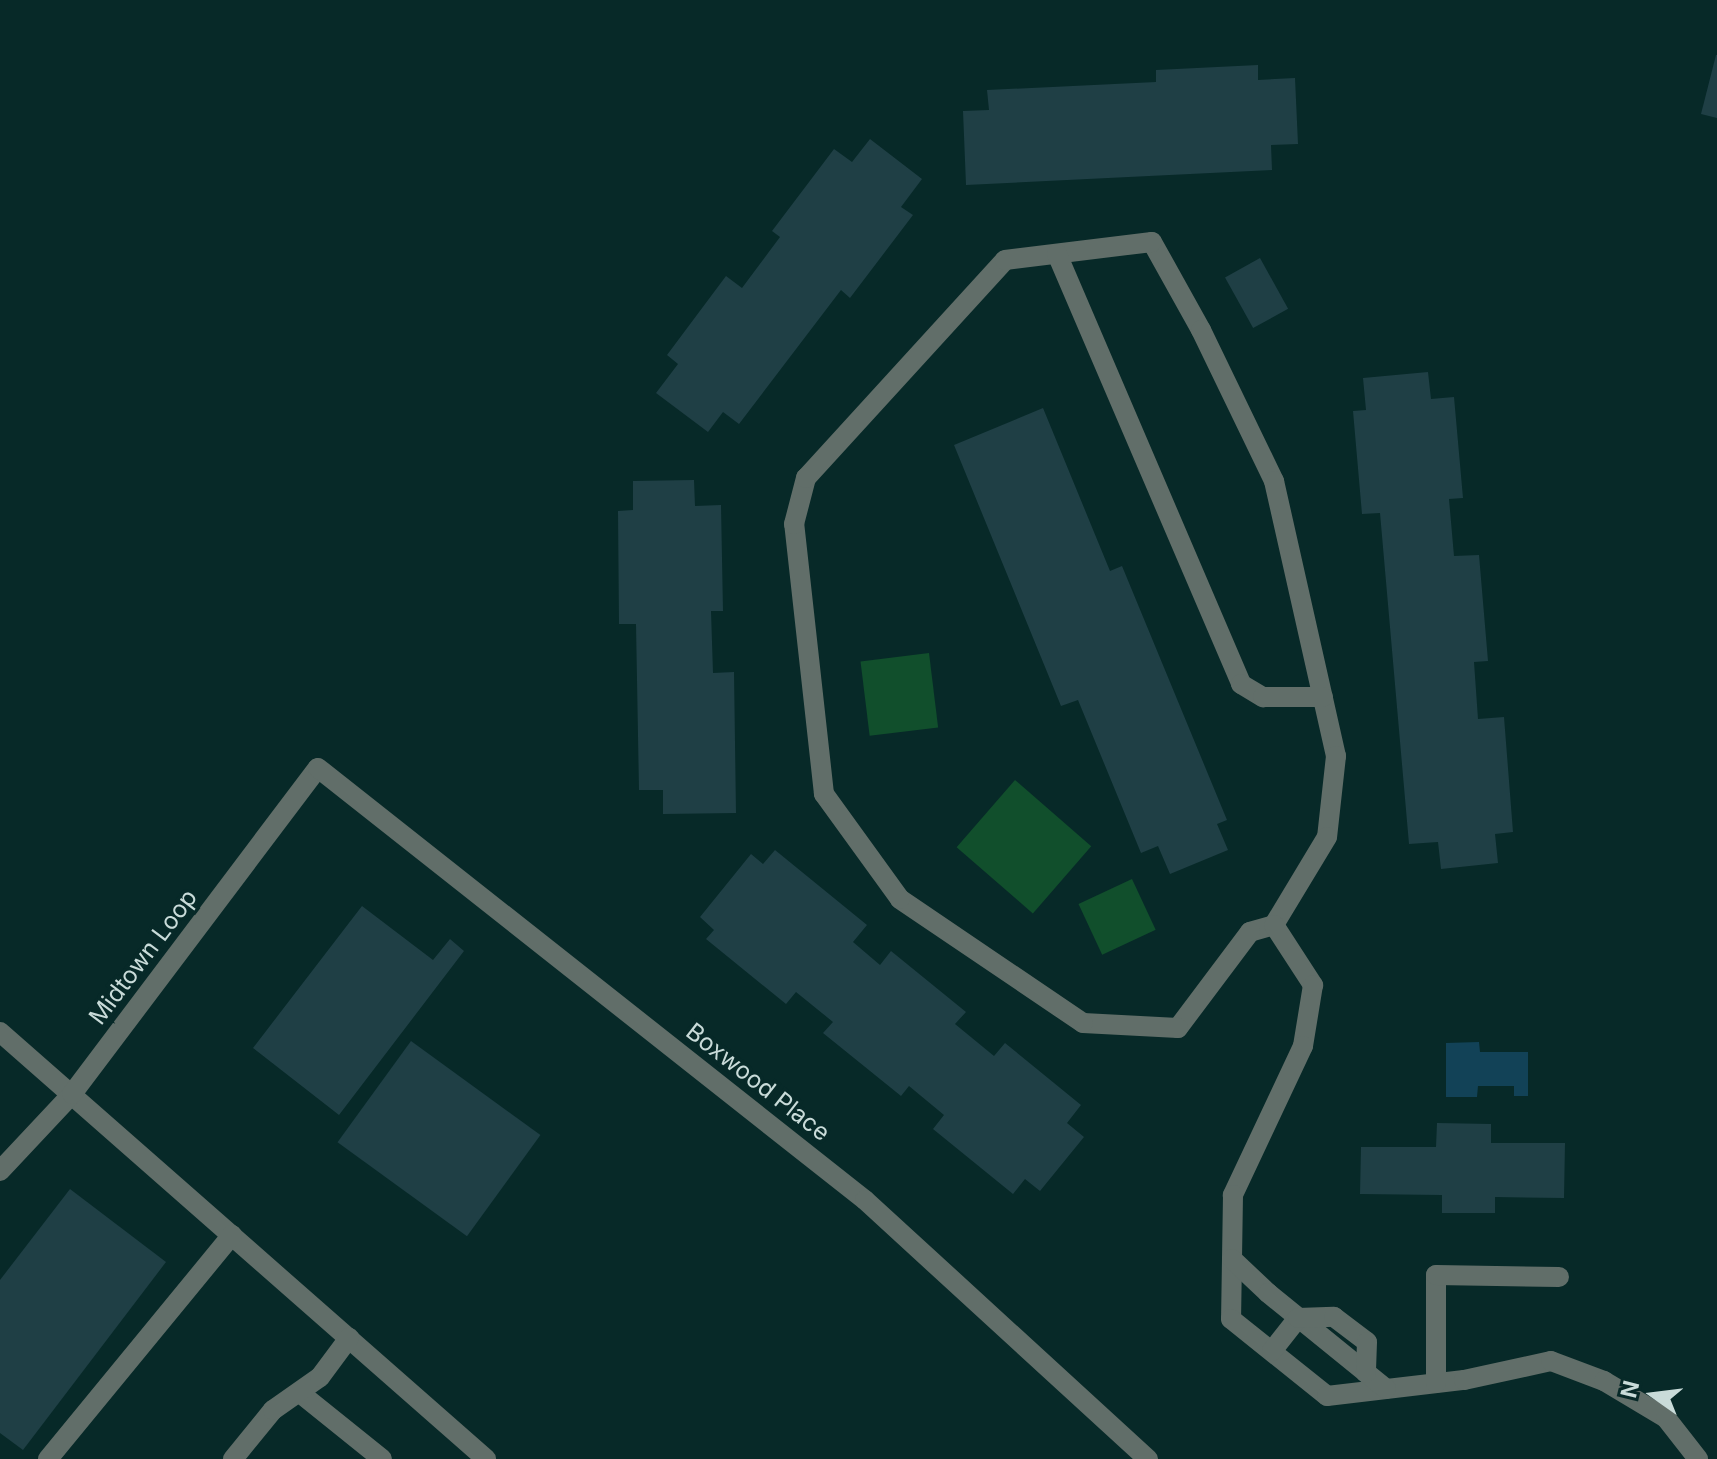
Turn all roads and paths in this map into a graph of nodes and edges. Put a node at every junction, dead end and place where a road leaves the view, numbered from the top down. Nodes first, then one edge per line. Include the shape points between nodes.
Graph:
1 (1057, 254) junction
2 (1323, 697) junction
3 (318, 768) joint
4 (1274, 925) junction
5 (0, 1032) edge
6 (72, 1094) junction
7 (0, 1171) edge
8 (232, 1235) junction
9 (1232, 1259) junction
10 (1559, 1277) dead end
11 (1298, 1318) junction
12 (349, 1338) junction
13 (1272, 1351) junction
14 (1436, 1383) junction
15 (1386, 1389) junction
16 (300, 1393) junction
17 (48, 1459) edge
18 (233, 1459) edge
19 (382, 1459) edge
20 (486, 1459) edge
21 (1148, 1459) edge
22 (1698, 1459) edge

1 - 2 street via 1241,684 1263,697
1 - 2 street via 1152,242 1274,481
1 - 4 street via 1005,260 806,478 794,524 824,794 900,899 1083,1023 1178,1028 1250,932
2 - 4 street via 1336,756 1327,837
3 - 6 street, Midtown Loop
3 - 21 street, Boxwood Place via 865,1200
4 - 9 street via 1313,985 1303,1046 1233,1195
5 - 6 street
6 - 7 street, Midtown Loop
6 - 8 street
8 - 12 street
8 - 17 street
9 - 11 street
9 - 13 street via 1231,1319
10 - 14 street via 1436,1275
11 - 13 street
11 - 15 street
12 - 16 street via 320,1377
12 - 20 street
13 - 15 street via 1327,1396
14 - 15 street
14 - 22 street via 1551,1361 1604,1381 1666,1418
16 - 18 street via 273,1410
16 - 19 street

